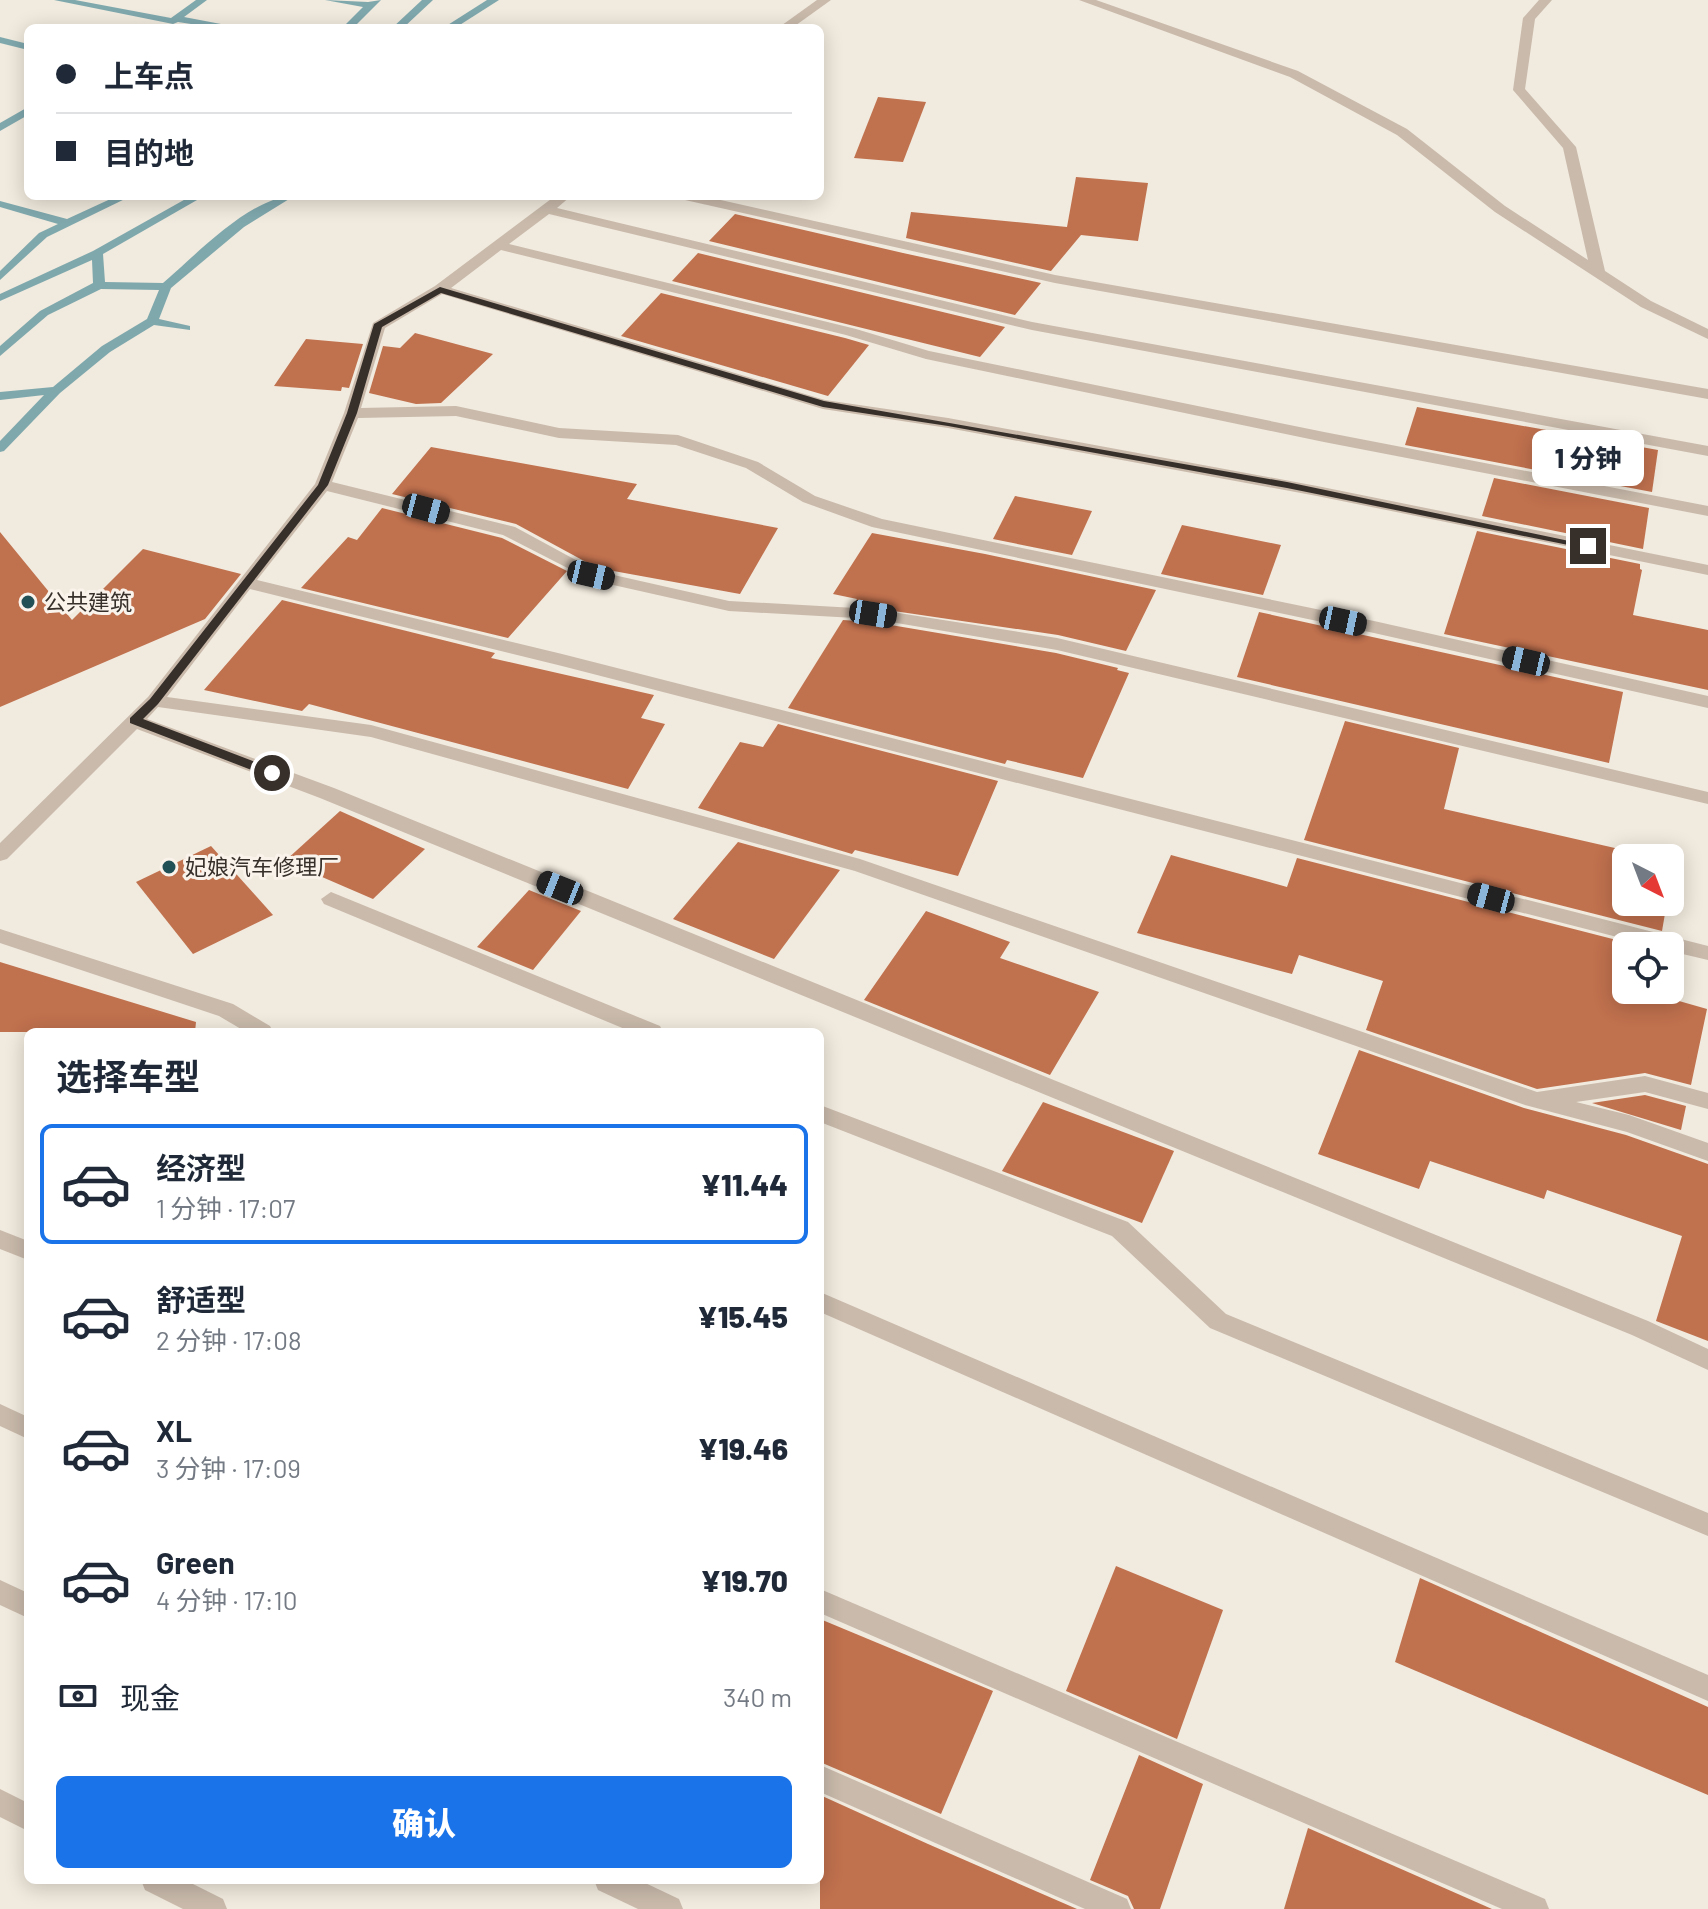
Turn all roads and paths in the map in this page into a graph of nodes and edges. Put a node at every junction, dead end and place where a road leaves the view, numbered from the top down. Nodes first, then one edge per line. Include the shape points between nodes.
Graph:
1 (825, 0) edge
2 (1085, 0) edge
3 (1546, 0) edge
4 (790, 24) edge
5 (558, 200) edge
6 (703, 200) edge
7 (546, 209) junction
8 (498, 245) junction
9 (1598, 273) junction
10 (440, 289) junction
11 (1708, 335) edge
12 (1708, 394) edge
13 (352, 413) junction
14 (1708, 451) edge
15 (323, 485) junction
16 (1708, 511) edge
17 (1708, 570) edge
18 (246, 583) junction
19 (154, 701) junction
20 (1708, 702) edge
21 (134, 721) junction
22 (1708, 798) edge
23 (0, 854) edge
24 (331, 899) dead end
25 (0, 936) edge
26 (1708, 953) edge
27 (256, 1028) edge
28 (643, 1028) edge
29 (1533, 1099) junction
30 (1708, 1101) edge
31 (824, 1115) edge
32 (1708, 1152) edge
33 (0, 1239) edge
34 (24, 1249) edge
35 (824, 1304) edge
36 (1708, 1360) edge
37 (0, 1415) edge
38 (24, 1426) edge
39 (1708, 1525) edge
40 (0, 1592) edge
41 (824, 1603) edge
42 (24, 1604) edge
43 (1708, 1688) edge
44 (824, 1780) edge
45 (0, 1803) edge
46 (24, 1815) edge
47 (163, 1884) edge
48 (616, 1884) edge
49 (213, 1909) edge
50 (669, 1909) edge
51 (1117, 1909) edge
52 (1535, 1909) edge

1 - 4 street
2 - 9 street via 1294,74 1402,132 1500,209
3 - 9 street via 1529,18 1519,90 1569,147
5 - 7 street
6 - 12 street via 1055,279
7 - 8 street
7 - 14 street via 1032,326
8 - 10 street
8 - 16 street via 926,355
9 - 11 street
10 - 13 street via 378,326
10 - 17 street via 823,404 1287,485
13 - 15 street
13 - 20 street via 456,411 559,433 678,440 752,465 809,499 878,523
15 - 18 street
15 - 22 street via 509,531 591,575 729,606 873,614 1057,644
18 - 19 street
18 - 26 street
19 - 21 street
19 - 29 street via 371,731 860,866
21 - 23 street
21 - 36 street via 356,805
24 - 28 street
25 - 27 street via 226,1010
29 - 30 street via 1645,1084
29 - 32 street
31 - 39 street via 1120,1229 1218,1321
33 - 34 street
35 - 43 street
37 - 38 street
40 - 42 street
41 - 52 street
44 - 51 street
45 - 46 street
47 - 49 street
48 - 50 street

